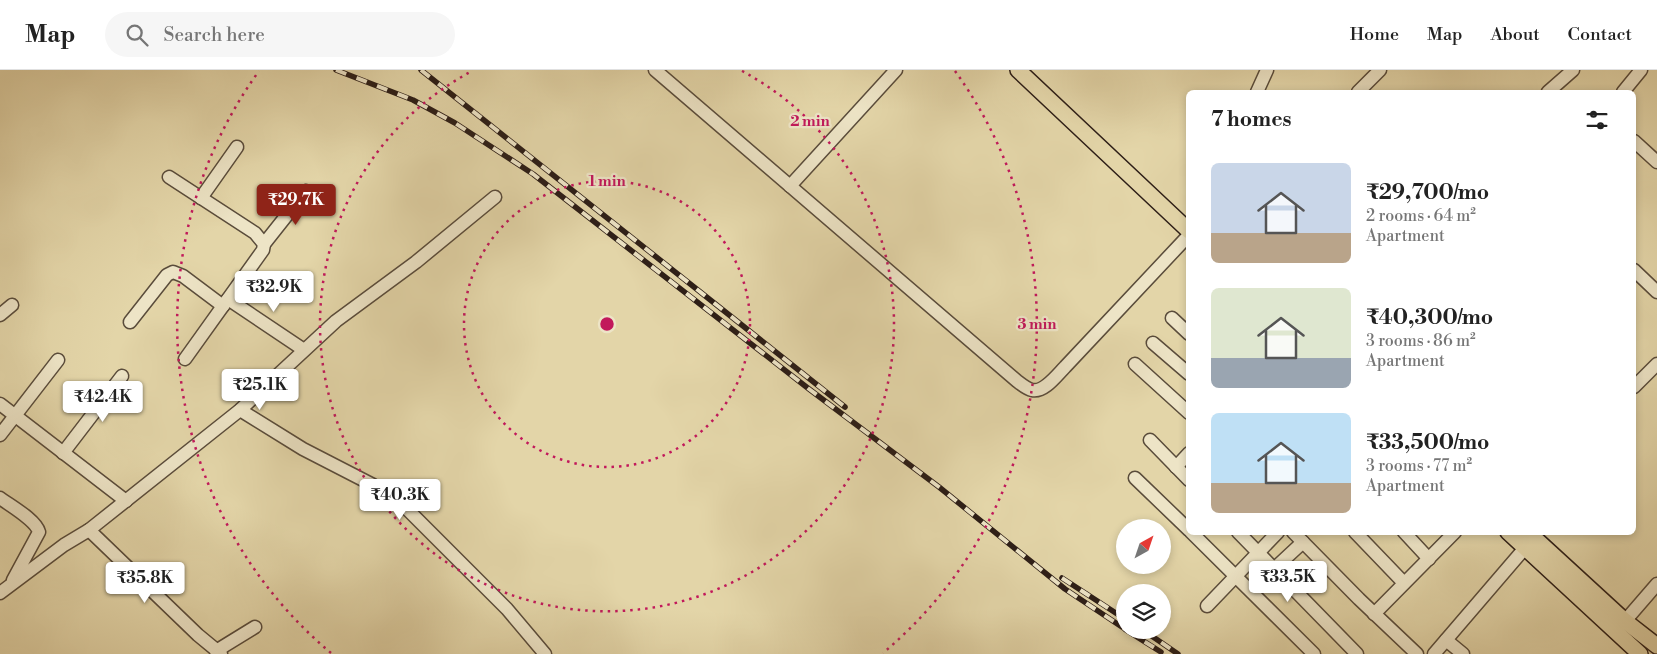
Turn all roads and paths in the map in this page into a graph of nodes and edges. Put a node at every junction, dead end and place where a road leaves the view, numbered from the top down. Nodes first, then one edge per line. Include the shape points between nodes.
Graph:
1 (655, 70) edge
2 (896, 70) edge
3 (1018, 70) edge
4 (1267, 70) edge
5 (1380, 70) edge
6 (1573, 70) edge
7 (1641, 70) edge
8 (1258, 90) edge
9 (1366, 90) edge
10 (1550, 90) edge
11 (1625, 90) edge
12 (1636, 143) edge
13 (237, 147) dead end
14 (1657, 162) edge
15 (169, 177) dead end
16 (790, 186) junction
17 (306, 191) dead end
18 (495, 197) dead end
19 (200, 198) junction
20 (1186, 230) edge
21 (1186, 236) edge
22 (264, 244) junction
23 (1636, 272) edge
24 (1657, 292) edge
25 (226, 302) junction
26 (12, 305) dead end
27 (0, 315) edge
28 (1172, 318) dead end
29 (130, 322) dead end
30 (1186, 331) edge
31 (1153, 343) dead end
32 (304, 350) junction
33 (184, 359) dead end
34 (58, 360) dead end
35 (1135, 364) dead end
36 (1656, 366) edge
37 (1186, 371) edge
38 (122, 376) dead end
39 (1636, 385) edge
40 (0, 404) edge
41 (240, 410) junction
42 (1186, 410) edge
43 (15, 416) junction
44 (0, 435) edge
45 (1150, 440) dead end
46 (63, 453) junction
47 (1186, 456) edge
48 (1176, 467) junction
49 (1186, 477) edge
50 (1135, 478) dead end
51 (0, 498) edge
52 (126, 501) junction
53 (1186, 527) edge
54 (89, 530) junction
55 (1194, 535) edge
56 (1241, 535) edge
57 (1275, 535) edge
58 (1295, 535) edge
59 (1358, 535) edge
60 (1407, 535) edge
61 (1452, 535) edge
62 (1511, 535) edge
63 (1531, 535) edge
64 (1303, 542) junction
65 (1525, 548) junction
66 (1259, 554) junction
67 (1429, 559) junction
68 (1274, 569) junction
69 (1236, 576) junction
70 (1404, 583) junction
71 (1657, 584) edge
72 (11, 585) junction
73 (1250, 589) junction
74 (0, 593) edge
75 (1207, 606) dead end
76 (1374, 614) junction
77 (1625, 621) junction
78 (255, 627) dead end
79 (1446, 640) junction
80 (1656, 643) edge
81 (218, 652) edge
82 (545, 654) edge
83 (1314, 654) edge
84 (1357, 654) edge
85 (1417, 654) edge
86 (1434, 654) edge
87 (1463, 654) edge
88 (1640, 654) edge

1 - 16 street
2 - 16 street
3 - 20 main road
4 - 8 street
5 - 9 street
6 - 10 street
7 - 11 street
12 - 14 street
13 - 19 street
15 - 19 street
16 - 21 street via 1032,391 1046,385 1065,367
17 - 22 street
18 - 32 street
19 - 22 street via 255,234
22 - 25 street
23 - 24 street
25 - 29 street via 173,272 167,275
25 - 32 street
25 - 33 street
26 - 27 street
28 - 30 street
31 - 37 street
32 - 41 street
34 - 43 street
35 - 42 street
36 - 39 street
38 - 46 street
40 - 43 street
41 - 52 street
41 - 82 street via 401,503 507,609
43 - 44 street
43 - 46 street
45 - 48 street
46 - 52 street
47 - 48 street
48 - 49 street
50 - 53 street
51 - 72 street via 33,522 39,532
52 - 54 street
54 - 72 street
54 - 81 street
55 - 69 street
56 - 66 street
57 - 66 street
58 - 64 street
59 - 70 street
60 - 67 street
61 - 67 street
62 - 65 main road
63 - 77 main road
64 - 68 street
64 - 76 street
65 - 79 street
65 - 88 main road
66 - 68 street
66 - 69 street
67 - 70 street
68 - 73 street
68 - 84 street
69 - 73 street
69 - 75 street
70 - 76 street
71 - 77 street
72 - 74 street
73 - 83 street
76 - 85 street
77 - 80 main road
78 - 81 street
79 - 86 street
79 - 87 street

